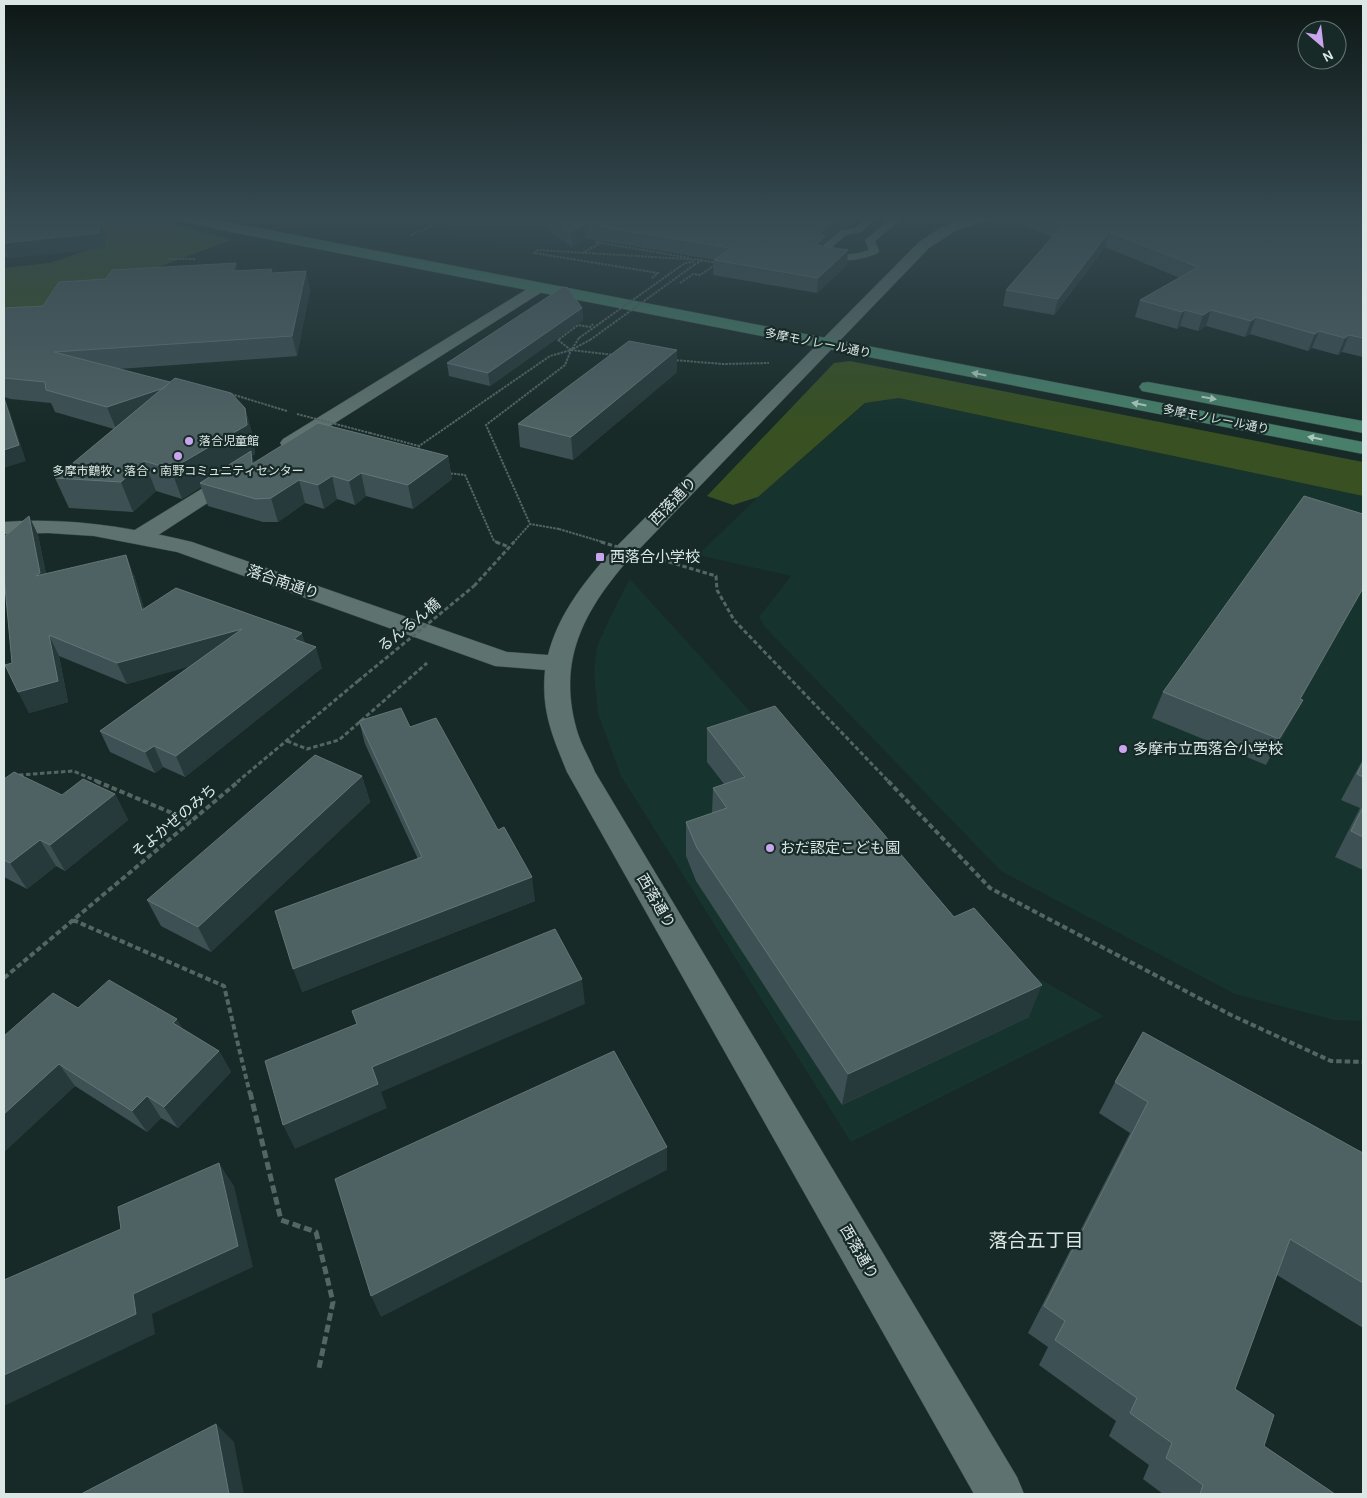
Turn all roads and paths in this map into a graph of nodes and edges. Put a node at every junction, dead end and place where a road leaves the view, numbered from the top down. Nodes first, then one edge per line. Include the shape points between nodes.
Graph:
1 (532, 287) edge
2 (651, 287) edge
3 (664, 287) edge
4 (880, 287) edge
5 (537, 288) junction
6 (604, 317) dead end
7 (831, 333) junction
8 (858, 333) dead end
9 (571, 350) junction
10 (616, 355) edge
11 (664, 359) edge
12 (774, 360) dead end
13 (1135, 384) dead end
14 (224, 392) edge
15 (288, 411) dead end
16 (297, 414) dead end
17 (1363, 427) edge
18 (419, 446) junction
19 (1363, 448) edge
20 (273, 453) edge
21 (419, 456) edge
22 (248, 469) edge
23 (443, 470) edge
24 (530, 524) junction
25 (4, 528) edge
26 (141, 536) junction
27 (509, 547) junction
28 (431, 660) dead end
29 (557, 663) junction
30 (358, 681) joint
31 (287, 741) junction
32 (13, 775) edge
33 (191, 821) junction
34 (73, 920) junction
35 (4, 978) edge
36 (1363, 1062) edge
37 (318, 1368) dead end
38 (1000, 1494) edge

1 - 5 main road, 多摩モノレール通り
2 - 9 path, bridge via 579,338
3 - 9 path, bridge
4 - 7 street, 西落通り
5 - 7 main road, 多摩モノレール通り
5 - 20 street
6 - 9 path via 590,327 578,325 558,340
7 - 8 main road, 多摩モノレール通り
19 -> 7 main road, 多摩モノレール通り
7 - 29 street, 西落通り via 598,580 576,612
9 - 10 path
9 - 18 path via 550,356
9 - 24 path via 565,365 486,424
11 - 12 path via 748,364
13 -> 17 main road, 多摩モノレール通り
14 - 15 path
16 - 18 path, bridge
18 - 21 path
22 - 26 street
23 - 27 path via 465,475 494,540
24 - 27 path, るんるん橋
24 - 36 path, bridge via 559,529 716,576 717,590 734,620 990,888 1231,1015 1331,1061
25 - 26 street, 落合南通り via 74,529
26 - 29 street, 落合南通り via 184,547 504,660
27 - 30 path, るんるん橋, bridge via 474,586
28 - 31 path via 339,740 307,749
29 - 38 street, 西落通り via 557,693 564,733 581,772
30 - 31 path, そよかぜのみち
31 - 33 path, そよかぜのみち
32 - 33 path via 73,772
33 - 34 path, そよかぜのみち
34 - 35 path, そよかぜのみち
34 - 37 path via 224,986 280,1220 316,1232 333,1302

